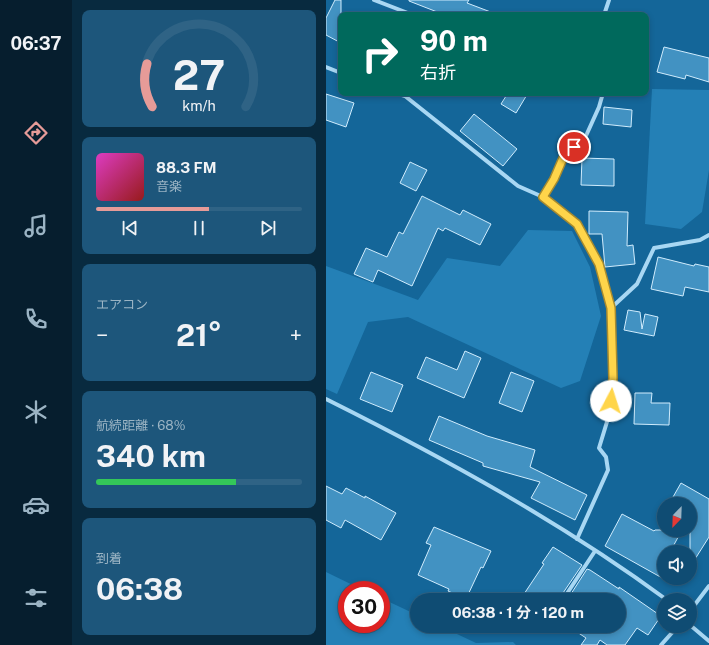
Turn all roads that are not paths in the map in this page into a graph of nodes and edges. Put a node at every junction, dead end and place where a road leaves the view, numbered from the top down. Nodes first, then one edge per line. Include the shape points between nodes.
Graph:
1 (374, 0) edge
2 (609, 0) edge
3 (405, 12) edge
4 (605, 12) edge
5 (326, 67) edge
6 (338, 72) edge
7 (405, 96) edge
8 (602, 96) edge
9 (543, 197) junction
10 (709, 235) edge
11 (611, 308) junction
12 (326, 399) edge
13 (577, 539) junction
14 (595, 551) junction
15 (709, 586) edge
16 (567, 593) edge
17 (657, 593) edge
18 (697, 602) edge
19 (697, 632) edge
20 (672, 633) edge
21 (709, 642) edge
22 (661, 645) edge

1 - 3 street
2 - 4 street
5 - 6 street
7 - 9 street via 518,186
8 - 9 street via 585,138 564,156
9 - 11 street via 577,224 599,264
10 - 11 street via 700,240 654,248 637,284
11 - 13 street via 613,378 610,412 599,448 606,457 608,470
12 - 13 street via 458,469
13 - 14 street
14 - 16 street
14 - 17 street
15 - 18 street
19 - 21 street
20 - 22 street

